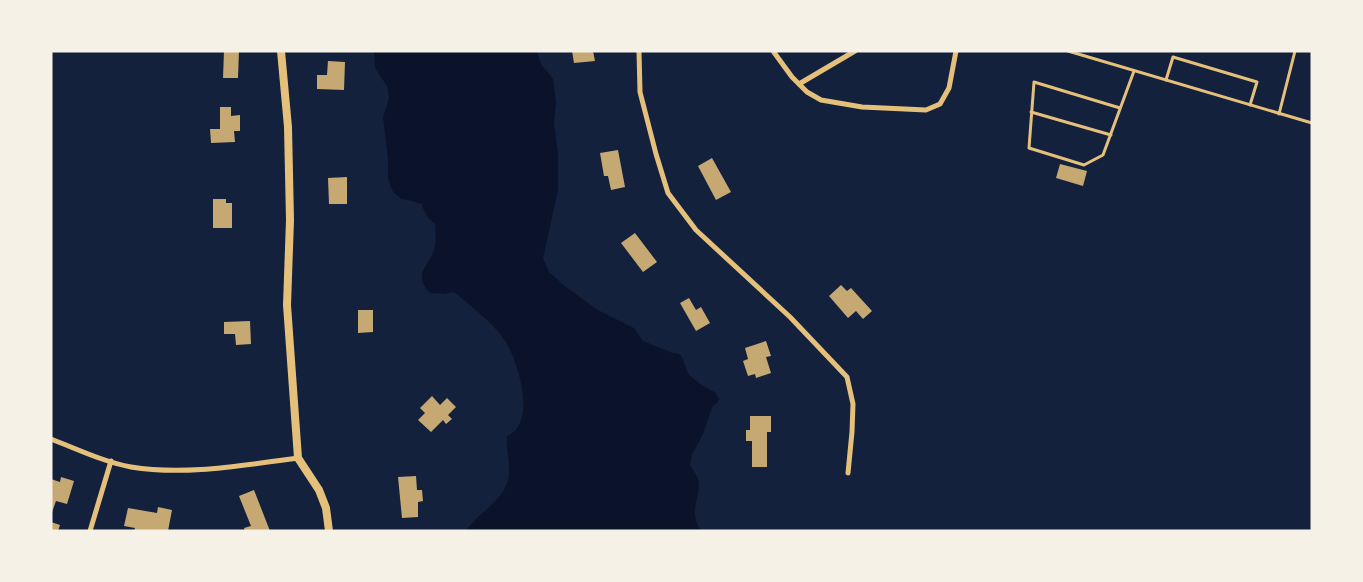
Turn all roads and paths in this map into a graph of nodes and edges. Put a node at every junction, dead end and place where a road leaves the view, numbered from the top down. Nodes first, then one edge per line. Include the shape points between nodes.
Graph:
1 (281, 51) edge
2 (639, 51) edge
3 (774, 51) edge
4 (854, 51) edge
5 (956, 51) edge
6 (1068, 51) edge
7 (1295, 51) edge
8 (1073, 52) edge
9 (1134, 71) junction
10 (1166, 80) junction
11 (799, 84) junction
12 (1250, 105) junction
13 (1120, 108) junction
14 (1031, 112) junction
15 (1279, 114) junction
16 (1312, 124) edge
17 (1111, 135) junction
18 (51, 440) edge
19 (298, 458) junction
20 (111, 461) junction
21 (848, 473) dead end
22 (90, 531) edge
23 (328, 531) edge

1 - 19 street via 288,127 290,220 287,305
2 - 21 street via 640,92 668,193 696,230 790,317 847,378 853,404
3 - 11 street
4 - 11 street
5 - 11 street via 949,88 940,104 926,110 835,104 821,100
6 - 8 lane
7 - 15 lane
8 - 9 lane
9 - 10 lane
9 - 13 lane
10 - 12 lane
10 - 12 lane via 1173,57 1201,65 1257,82
12 - 15 lane
13 - 14 lane via 1034,82
13 - 17 lane
14 - 17 lane
14 - 17 lane via 1029,148 1084,165 1103,155
15 - 16 lane
18 - 20 street
19 - 20 street via 221,468 169,470 130,467
19 - 23 street via 319,490 326,508
20 - 22 street

